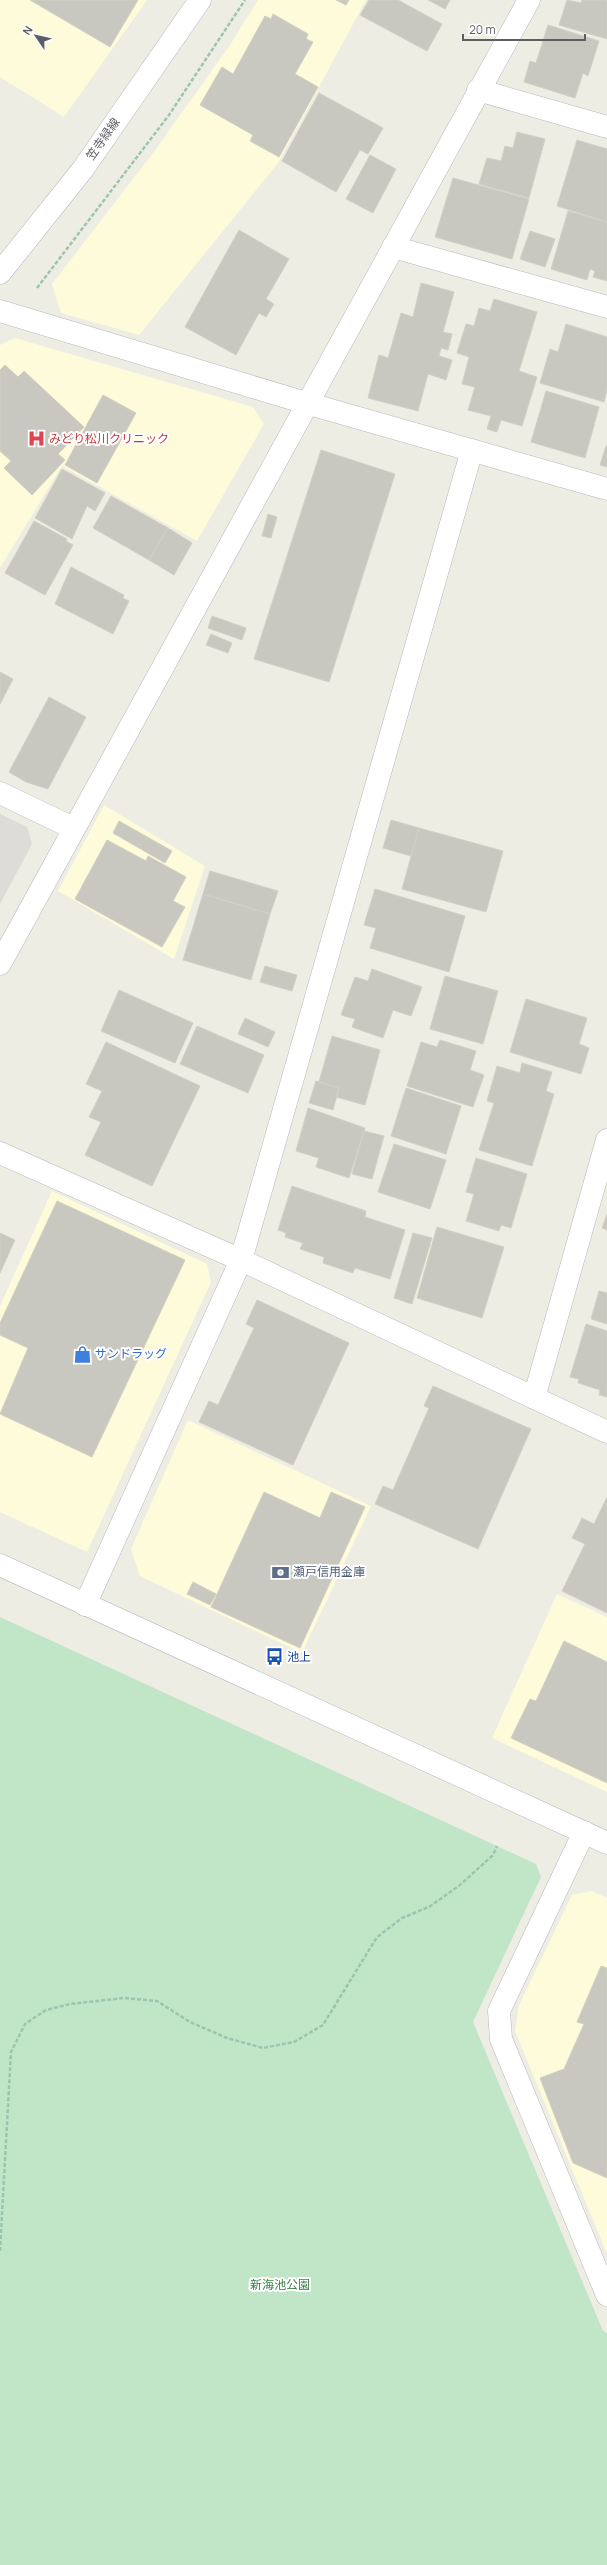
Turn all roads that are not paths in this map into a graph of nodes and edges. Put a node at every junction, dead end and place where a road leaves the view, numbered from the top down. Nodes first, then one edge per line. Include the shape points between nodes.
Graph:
1 (200, 0) edge
2 (529, 0) edge
3 (478, 90) junction
4 (607, 127) edge
5 (393, 247) junction
6 (0, 273) edge
7 (607, 307) edge
8 (0, 311) edge
9 (306, 403) junction
10 (472, 450) junction
11 (607, 489) edge
12 (0, 793) edge
13 (73, 828) junction
14 (0, 964) edge
15 (607, 1140) edge
16 (0, 1153) edge
17 (241, 1260) junction
18 (534, 1398) junction
19 (607, 1432) edge
20 (0, 1565) edge
21 (85, 1605) junction
22 (584, 1832) junction
23 (607, 1843) edge
24 (607, 2295) edge

1 - 6 street, 笠寺緑線 via 83,169
2 - 3 street
3 - 4 street
3 - 5 street
5 - 7 street
5 - 9 street
8 - 9 street
9 - 10 street
9 - 13 street
10 - 11 street
10 - 17 street
12 - 13 street
13 - 14 street
15 - 18 street
16 - 17 street
17 - 18 street
17 - 21 street
18 - 19 street
20 - 21 street
21 - 22 street
22 - 23 street
22 - 24 street via 498,2011 501,2039

